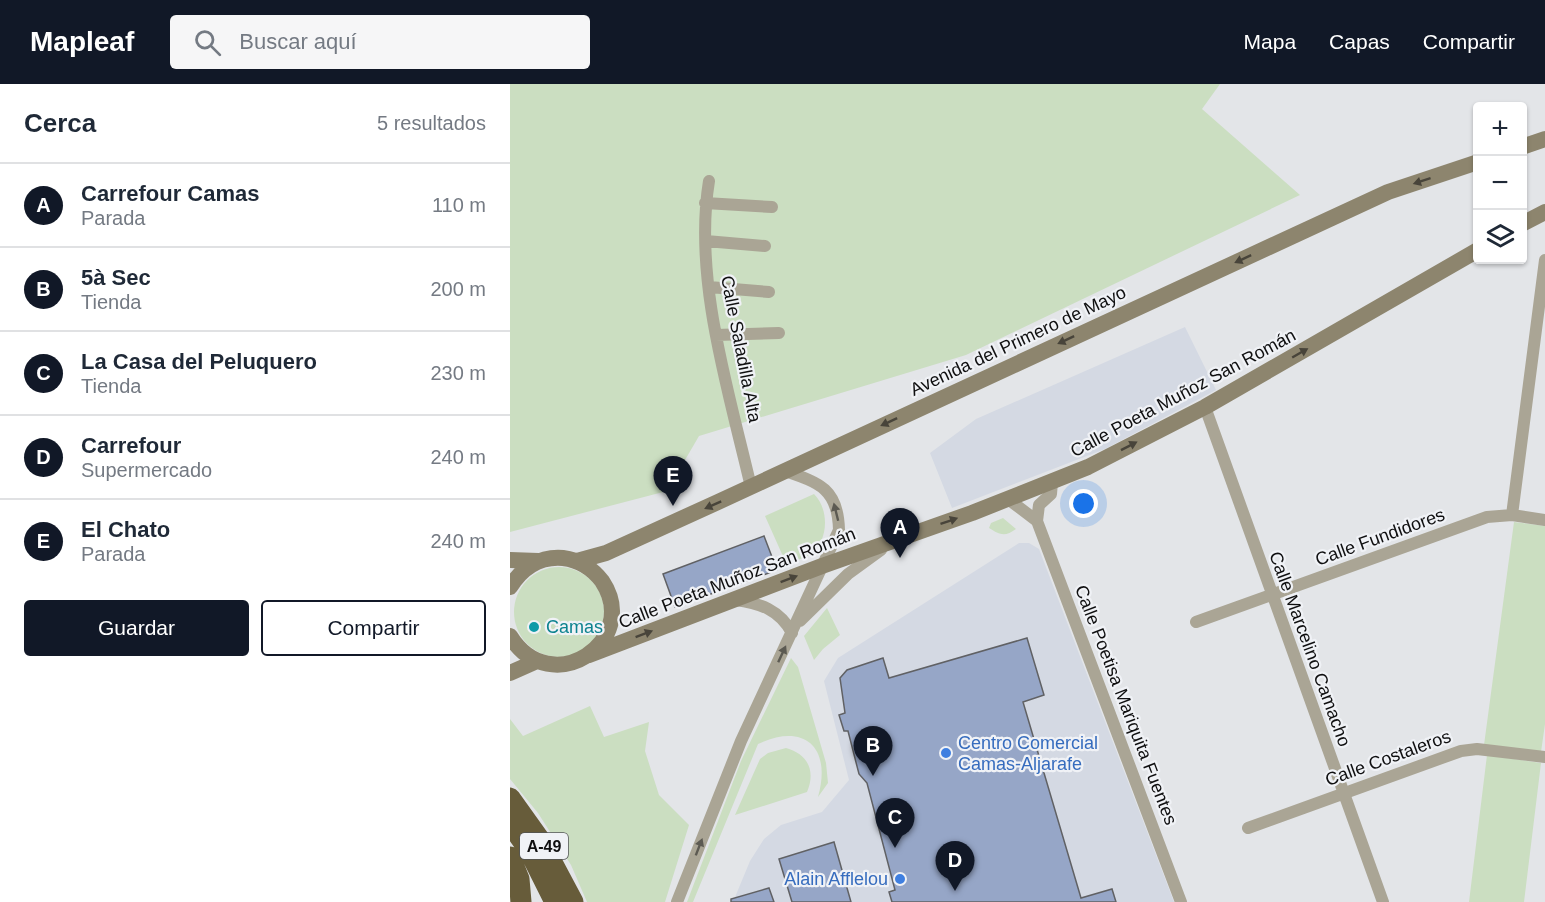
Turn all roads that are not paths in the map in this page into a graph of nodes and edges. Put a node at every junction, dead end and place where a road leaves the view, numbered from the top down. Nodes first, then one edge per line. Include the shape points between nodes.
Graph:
1 (1545, 139) edge
2 (1527, 145) edge
3 (1473, 164) edge
4 (709, 182) dead end
5 (705, 203) junction
6 (772, 207) dead end
7 (1545, 212) edge
8 (1527, 221) edge
9 (706, 241) junction
10 (765, 246) dead end
11 (1473, 253) edge
12 (1545, 260) edge
13 (709, 287) junction
14 (769, 292) dead end
15 (779, 333) dead end
16 (716, 335) junction
17 (1205, 407) junction
18 (785, 471) junction
19 (1052, 482) junction
20 (751, 487) junction
21 (1008, 499) junction
22 (1512, 515) junction
23 (1545, 520) edge
24 (1037, 521) junction
25 (893, 540) junction
26 (510, 560) edge
27 (538, 561) junction
28 (577, 561) junction
29 (822, 566) junction
30 (510, 587) edge
31 (1271, 595) junction
32 (734, 600) junction
33 (1196, 622) dead end
34 (794, 629) junction
35 (510, 636) edge
36 (589, 655) junction
37 (537, 661) junction
38 (510, 673) edge
39 (1545, 757) edge
40 (1344, 793) junction
41 (510, 798) edge
42 (510, 823) edge
43 (1248, 828) dead end
44 (510, 838) edge
45 (510, 857) edge
46 (568, 901) edge
47 (521, 902) edge
48 (545, 902) edge
49 (677, 902) edge
50 (1181, 902) edge
51 (1383, 902) edge

1 - 2 main road
3 -> 18 main road, Avenida del Primero de Mayo via 1388,192
4 - 5 street, Calle Saladilla Alta
5 - 6 street
5 - 9 street, Calle Saladilla Alta
7 - 8 main road
9 - 10 street
9 - 13 street, Calle Saladilla Alta
17 -> 11 main road, Calle Poeta Muñoz San Román
12 - 22 street
13 - 14 street
13 - 16 street, Calle Saladilla Alta
15 - 16 street
16 - 20 street, Calle Saladilla Alta
19 -> 17 main road, Calle Poeta Muñoz San Román
17 - 31 street, Calle Marcelino Camacho
18 - 20 main road, Avenida del Primero de Mayo
29 -> 18 street via 839,530 835,505 819,483
19 - 21 main road, Calle Poeta Muñoz San Román
19 - 24 street via 1051,494 1039,505
20 -> 28 main road, Avenida del Primero de Mayo via 606,553
21 - 24 street
25 -> 21 main road, Calle Poeta Muñoz San Román
22 - 23 street, Calle Fundidores
22 - 31 street, Calle Fundidores via 1487,517
24 - 50 street, Calle Poetisa Mariquita Fuentes
25 - 29 main road, Calle Poeta Muñoz San Román
25 - 34 street via 848,574
26 - 27 main road, Avenida del Primero de Mayo
27 - 28 main road, Avenida del Primero de Mayo
27 - 30 main road
28 - 36 main road via 599,578 611,606 607,634
32 -> 29 main road, Calle Poeta Muñoz San Román
29 - 34 street
31 - 33 street, Calle Fundidores
31 - 40 street, Calle Marcelino Camacho
32 - 34 street via 771,610
36 -> 32 main road, Calle Poeta Muñoz San Román
49 -> 34 street via 741,741
35 - 37 main road via 521,651
36 - 37 main road, Calle Poeta Muñoz San Román via 564,665
37 - 38 main road
39 - 40 street, Calle Costaleros via 1465,750
40 - 43 street, Calle Costaleros
40 - 51 street, Calle Marcelino Camacho
41 - 46 highway, A-49 via 540,840
42 - 46 highway
44 - 48 highway, A-49
45 - 47 highway via 519,879

